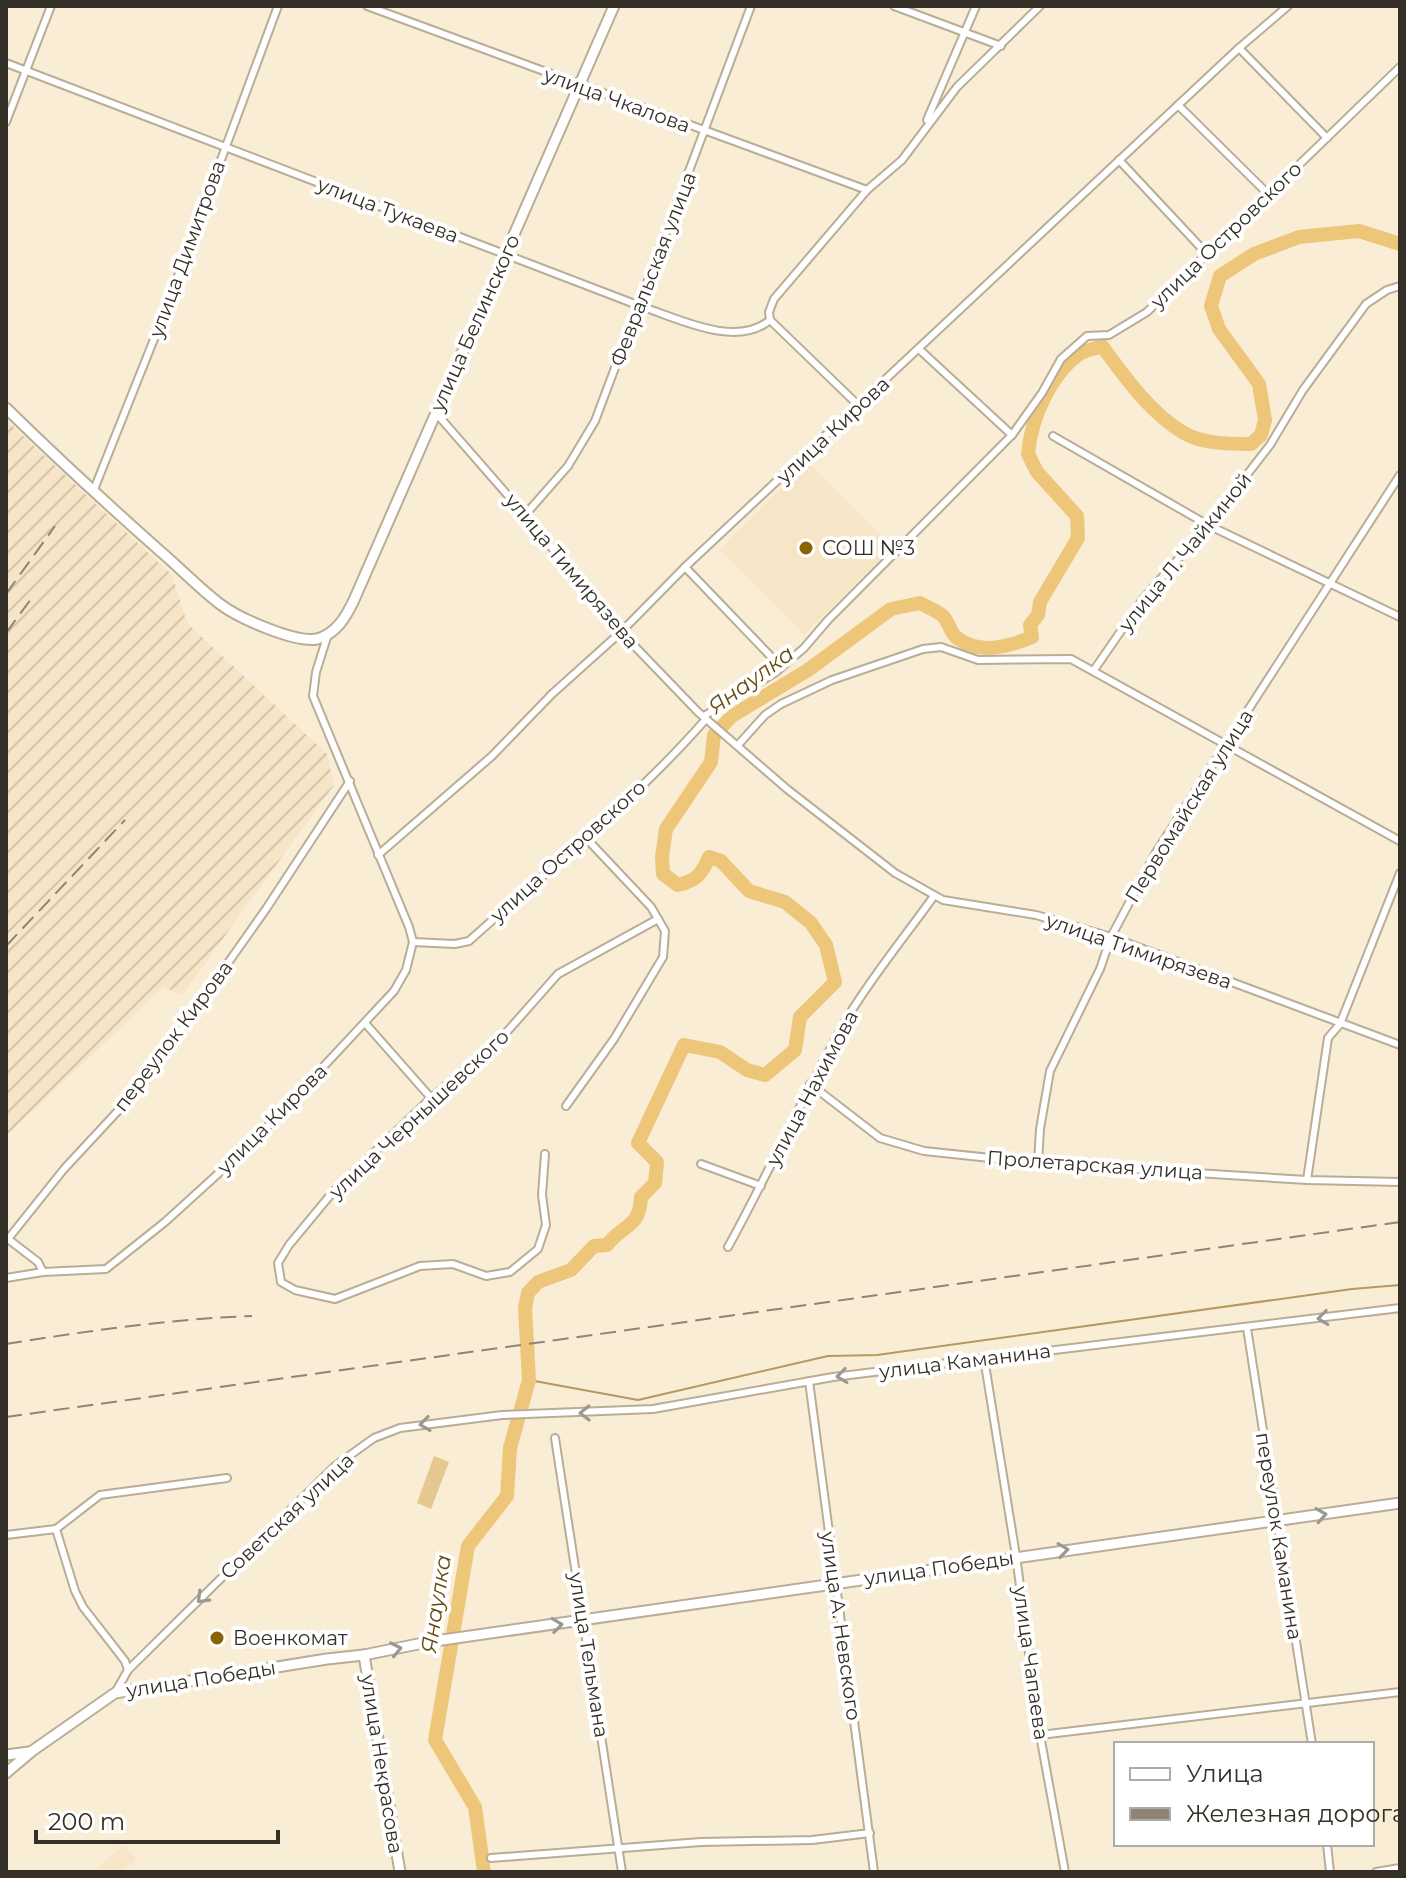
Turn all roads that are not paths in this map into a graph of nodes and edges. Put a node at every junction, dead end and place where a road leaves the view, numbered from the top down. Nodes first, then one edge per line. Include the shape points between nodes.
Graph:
1 (51, 6) edge
2 (278, 6) edge
3 (367, 6) edge
4 (614, 6) edge
5 (751, 6) edge
6 (894, 6) edge
7 (976, 6) edge
8 (1040, 6) edge
9 (1288, 6) edge
10 (964, 33) junction
11 (1001, 46) junction
12 (1239, 48) junction
13 (6, 63) edge
14 (1400, 67) edge
15 (28, 71) junction
16 (578, 86) junction
17 (1178, 105) junction
18 (6, 122) edge
19 (704, 132) junction
20 (920, 136) junction
21 (1327, 138) junction
22 (224, 147) junction
23 (1119, 160) junction
24 (867, 190) junction
25 (1267, 193) junction
26 (1206, 253) junction
27 (506, 255) junction
28 (1400, 286) edge
29 (640, 306) junction
30 (770, 320) junction
31 (920, 350) junction
32 (858, 405) junction
33 (6, 408) edge
34 (435, 411) junction
35 (1012, 435) junction
36 (1053, 436) dead end
37 (1400, 475) edge
38 (93, 492) junction
39 (525, 515) junction
40 (1208, 525) junction
41 (685, 567) junction
42 (1331, 584) junction
43 (1400, 617) edge
44 (621, 632) junction
45 (328, 634) junction
46 (780, 666) junction
47 (1094, 670) junction
48 (705, 718) junction
49 (738, 745) junction
50 (1224, 745) junction
51 (350, 781) junction
52 (585, 837) junction
53 (1400, 841) edge
54 (378, 855) junction
55 (1400, 873) edge
56 (934, 896) junction
57 (658, 919) junction
58 (1111, 937) junction
59 (413, 942) junction
60 (365, 1023) junction
61 (1340, 1024) junction
62 (1400, 1045) edge
63 (810, 1084) junction
64 (431, 1098) junction
65 (566, 1106) dead end
66 (545, 1154) dead end
67 (1038, 1163) junction
68 (701, 1164) dead end
69 (1307, 1180) junction
70 (1400, 1182) edge
71 (761, 1186) junction
72 (728, 1247) dead end
73 (43, 1272) junction
74 (6, 1278) edge
75 (1400, 1308) edge
76 (1247, 1328) junction
77 (984, 1358) junction
78 (809, 1381) junction
79 (532, 1414) joint
80 (555, 1438) dead end
81 (227, 1478) dead end
82 (1400, 1503) edge
83 (1276, 1522) junction
84 (56, 1529) junction
85 (6, 1535) edge
86 (1016, 1556) junction
87 (835, 1583) junction
88 (584, 1622) junction
89 (364, 1655) junction
90 (128, 1670) junction
91 (1400, 1692) edge
92 (115, 1693) junction
93 (1306, 1705) junction
94 (1040, 1735) junction
95 (1312, 1742) edge
96 (32, 1751) junction
97 (6, 1755) edge
98 (6, 1773) edge
99 (870, 1833) junction
100 (1327, 1846) edge
101 (620, 1848) junction
102 (491, 1858) dead end
103 (1400, 1868) edge
104 (400, 1872) edge
105 (622, 1872) edge
106 (874, 1872) edge
107 (1065, 1872) edge
108 (1330, 1872) edge
109 (1376, 1872) edge

1 - 15 street
2 - 22 street, улица Димитрова
3 - 16 street, улица Чкалова
4 - 16 street, улица Белинского
5 - 19 street, Февральская улица
6 - 10 street
7 - 10 street
8 - 11 street
9 - 12 street, улица Кирова
10 - 11 street
10 - 20 street
11 - 20 street via 957,87
12 - 17 street, улица Кирова
12 - 21 street
13 - 15 street, улица Тукаева
14 - 21 street, улица Островского
15 - 18 street
15 - 22 street, улица Тукаева
16 - 19 street, улица Чкалова
16 - 27 street, улица Белинского
17 - 23 street, улица Кирова
17 - 25 street
19 - 24 street, улица Чкалова
19 - 29 street, Февральская улица
20 - 24 street
21 - 25 street, улица Островского
22 - 27 street, улица Тукаева
22 - 38 street, улица Димитрова
23 - 26 street
23 - 31 street, улица Кирова
24 - 30 street via 774,299
25 - 26 street, улица Островского
26 - 35 street, улица Островского via 1147,312 1109,335 1087,336 1061,359
27 - 29 street, улица Тукаева
27 - 34 street, улица Белинского
28 - 40 street, улица Л. Чайкиной via 1366,304
29 - 30 street, улица Тукаева via 735,334
29 - 39 street, Февральская улица via 595,421 568,466
30 - 32 street
31 - 32 street, улица Кирова
31 - 35 street
32 - 41 street, улица Кирова
33 - 38 street
34 - 39 street, улица Тимирязева
34 - 45 street, улица Белинского via 354,600 344,620
35 - 46 street, улица Островского via 804,648
36 - 40 street
37 - 42 street, Первомайская улица
38 - 45 street via 222,606 305,639
39 - 44 street, улица Тимирязева
40 - 42 street
40 - 47 street, улица Л. Чайкиной via 1143,599
41 - 44 street, улица Кирова
41 - 46 street
42 - 43 street
42 - 50 street, Первомайская улица
44 - 48 street, улица Тимирязева
44 - 54 street, улица Кирова via 492,756
45 - 51 street via 313,696
46 - 48 street, улица Островского
47 - 49 street via 1071,659 978,660 941,647 923,649 781,704
47 - 50 street
48 - 49 street, улица Тимирязева
48 - 52 street, улица Островского
49 - 56 street, улица Тимирязева via 895,873
50 - 53 street
50 - 58 street, Первомайская улица via 1155,854
51 - 54 street
51 - 73 street, переулок Кирова via 142,1085 8,1239
52 - 57 street
52 - 59 street, улица Островского via 469,941
54 - 59 street
55 - 61 street
56 - 58 street, улица Тимирязева via 1036,915
56 - 63 street, улица Нахимова via 852,1012
57 - 64 street, улица Чернышевского via 558,974 497,1043
57 - 65 street via 665,931 663,957
58 - 61 street, улица Тимирязева
58 - 67 street, Первомайская улица via 1050,1071
59 - 60 street, улица Кирова via 394,991
60 - 64 street
60 - 73 street, улица Кирова via 253,1142 106,1269
61 - 62 street, улица Тимирязева
61 - 69 street via 1328,1038
63 - 67 street, Пролетарская улица via 880,1138 924,1151
63 - 71 street, улица Нахимова
64 - 66 street, улица Чернышевского via 332,1193 278,1263 281,1282 335,1299 420,1266 453,1264 486,1276 510,1272 538,1249 546,1225
67 - 69 street, Пролетарская улица
68 - 71 street
69 - 70 street, Пролетарская улица
71 - 72 street, улица Нахимова
73 - 74 street, улица Кирова
75 -> 76 street, улица Каманина
76 - 77 street, улица Каманина
76 - 83 street, переулок Каманина
77 -> 78 street, улица Каманина
77 - 86 street, улица Чапаева
78 -> 79 street, улица Каманина via 653,1409
78 - 87 street, улица А. Невского
79 -> 90 street, Советская улица via 400,1428 366,1444 335,1466
80 - 88 street, улица Тельмана
81 - 84 street via 100,1495
83 -> 82 street, улица Победы
86 -> 83 street, улица Победы
83 - 93 street, переулок Каманина
84 - 85 street
84 - 90 street via 83,1607
86 - 87 street, улица Победы
86 - 94 street, улица Чапаева
87 - 88 street, улица Победы
87 - 99 street, улица А. Невского
89 -> 88 street, улица Победы
88 - 101 street, улица Тельмана
89 - 92 street, улица Победы
89 - 104 street, улица Некрасова
90 - 92 street, Советская улица
91 - 93 street
92 - 96 street
93 - 94 street
93 - 95 street, переулок Каманина
94 - 107 street, улица Чапаева
96 - 97 street
96 - 98 street
99 - 101 street
99 - 106 street, улица А. Невского
100 - 108 street
101 - 102 street
101 - 105 street, улица Тельмана
103 - 109 street

